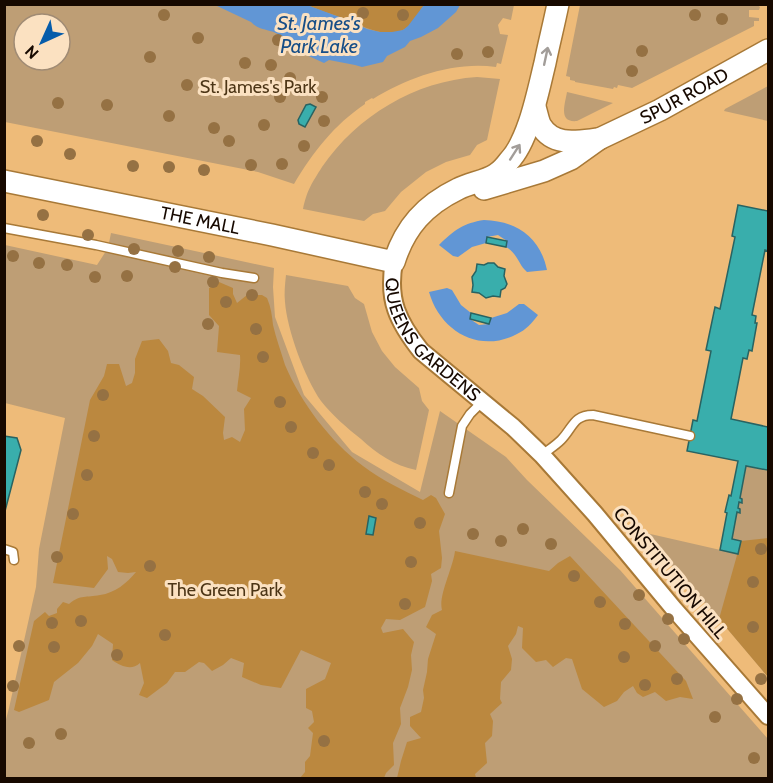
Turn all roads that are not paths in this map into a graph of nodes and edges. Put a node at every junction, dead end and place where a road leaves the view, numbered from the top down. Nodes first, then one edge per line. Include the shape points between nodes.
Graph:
1 (558, 4) edge
2 (768, 50) edge
3 (535, 107) junction
4 (599, 139) junction
5 (4, 181) edge
6 (432, 204) junction
7 (4, 228) edge
8 (394, 262) junction
9 (254, 278) dead end
10 (482, 402) junction
11 (690, 436) dead end
12 (542, 455) junction
13 (449, 493) dead end
14 (4, 549) edge
15 (14, 560) dead end
16 (768, 716) edge

3 -> 1 street
2 - 4 street, SPUR ROAD
3 - 4 street via 540,125 556,139
6 -> 3 street, QUEENS GARDENS via 496,174 512,159
4 - 6 street via 571,159 544,171
5 - 8 street, THE MALL
6 - 8 street, QUEENS GARDENS via 408,230
7 - 9 lane
8 - 10 street, QUEENS GARDENS via 391,278 400,322 421,351
10 - 12 street, QUEENS GARDENS
10 - 13 lane via 462,426
11 - 12 lane via 587,415 573,423 562,439
12 - 16 street, CONSTITUTION HILL
14 - 15 lane via 13,552

